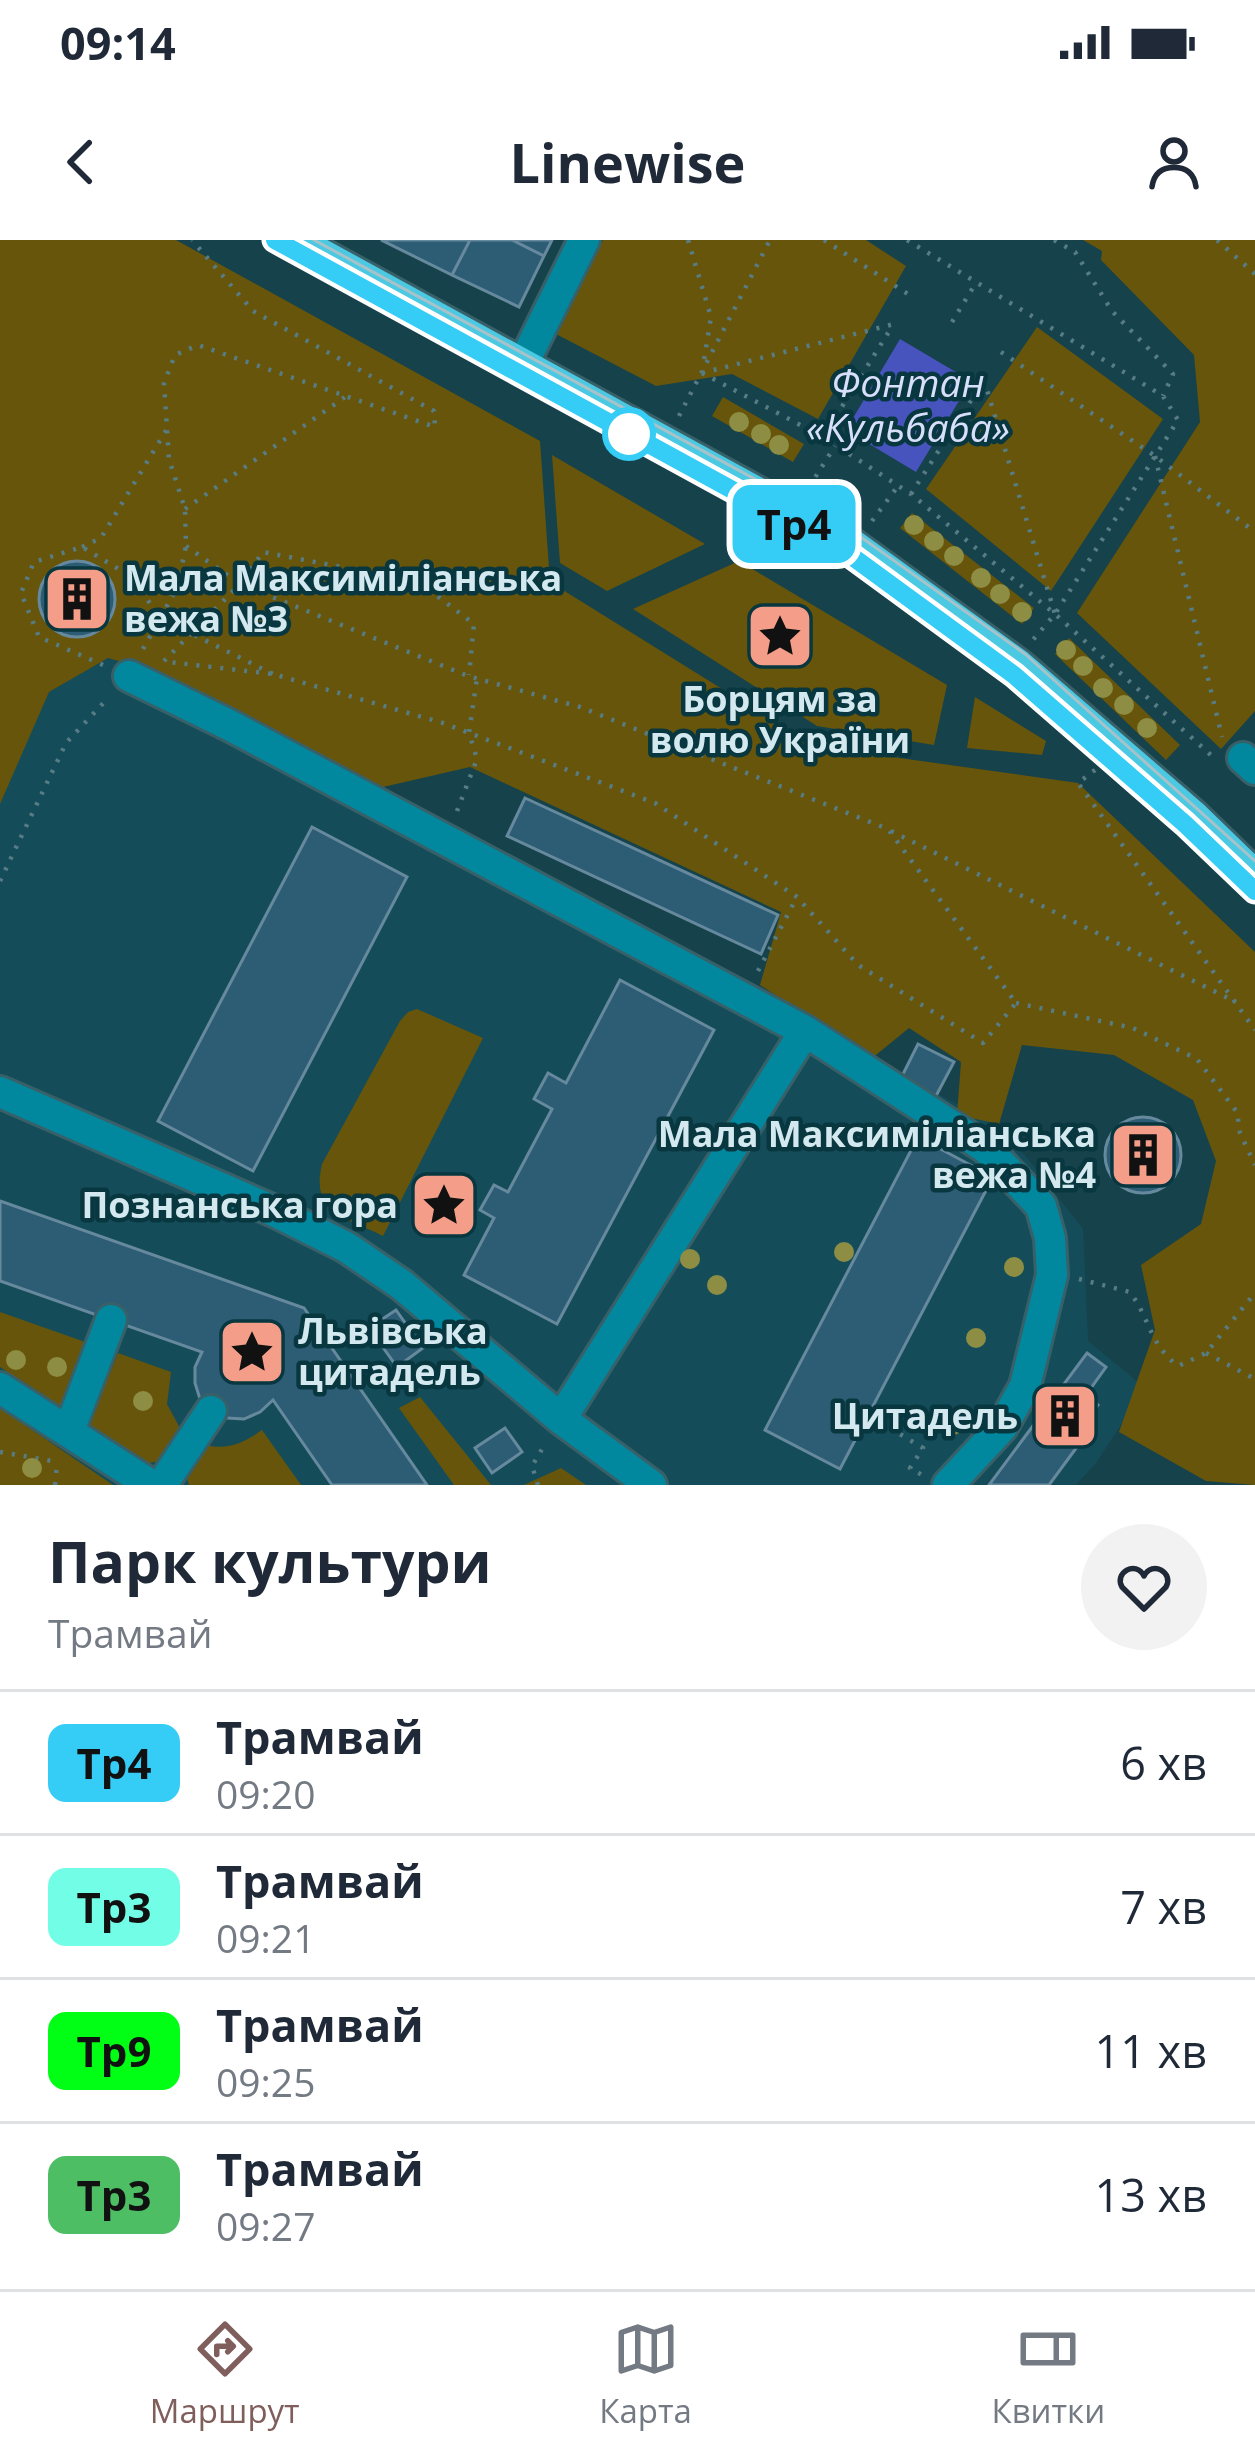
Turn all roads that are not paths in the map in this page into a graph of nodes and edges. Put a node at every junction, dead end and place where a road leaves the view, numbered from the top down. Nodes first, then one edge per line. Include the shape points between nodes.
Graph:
1 (296, 240) edge
2 (584, 240) edge
3 (522, 366) junction
4 (129, 676) road end
5 (1255, 875) edge
6 (805, 1031) junction
7 (0, 1092) edge
8 (111, 1320) dead end
9 (0, 1388) edge
10 (211, 1411) dead end
11 (561, 1419) junction
12 (69, 1430) junction
13 (938, 1482) edge
14 (151, 1485) edge
15 (162, 1485) edge
16 (651, 1485) edge

1 - 3 main road
2 - 3 street
3 - 5 main road via 852,544 1019,665
4 - 6 street
6 - 11 street
6 - 13 street via 986,1148 1041,1206 1052,1275 1025,1386 1002,1427
7 - 11 street via 346,1247
8 - 12 street
9 - 12 street
10 - 15 street
11 - 16 street
12 - 14 street

